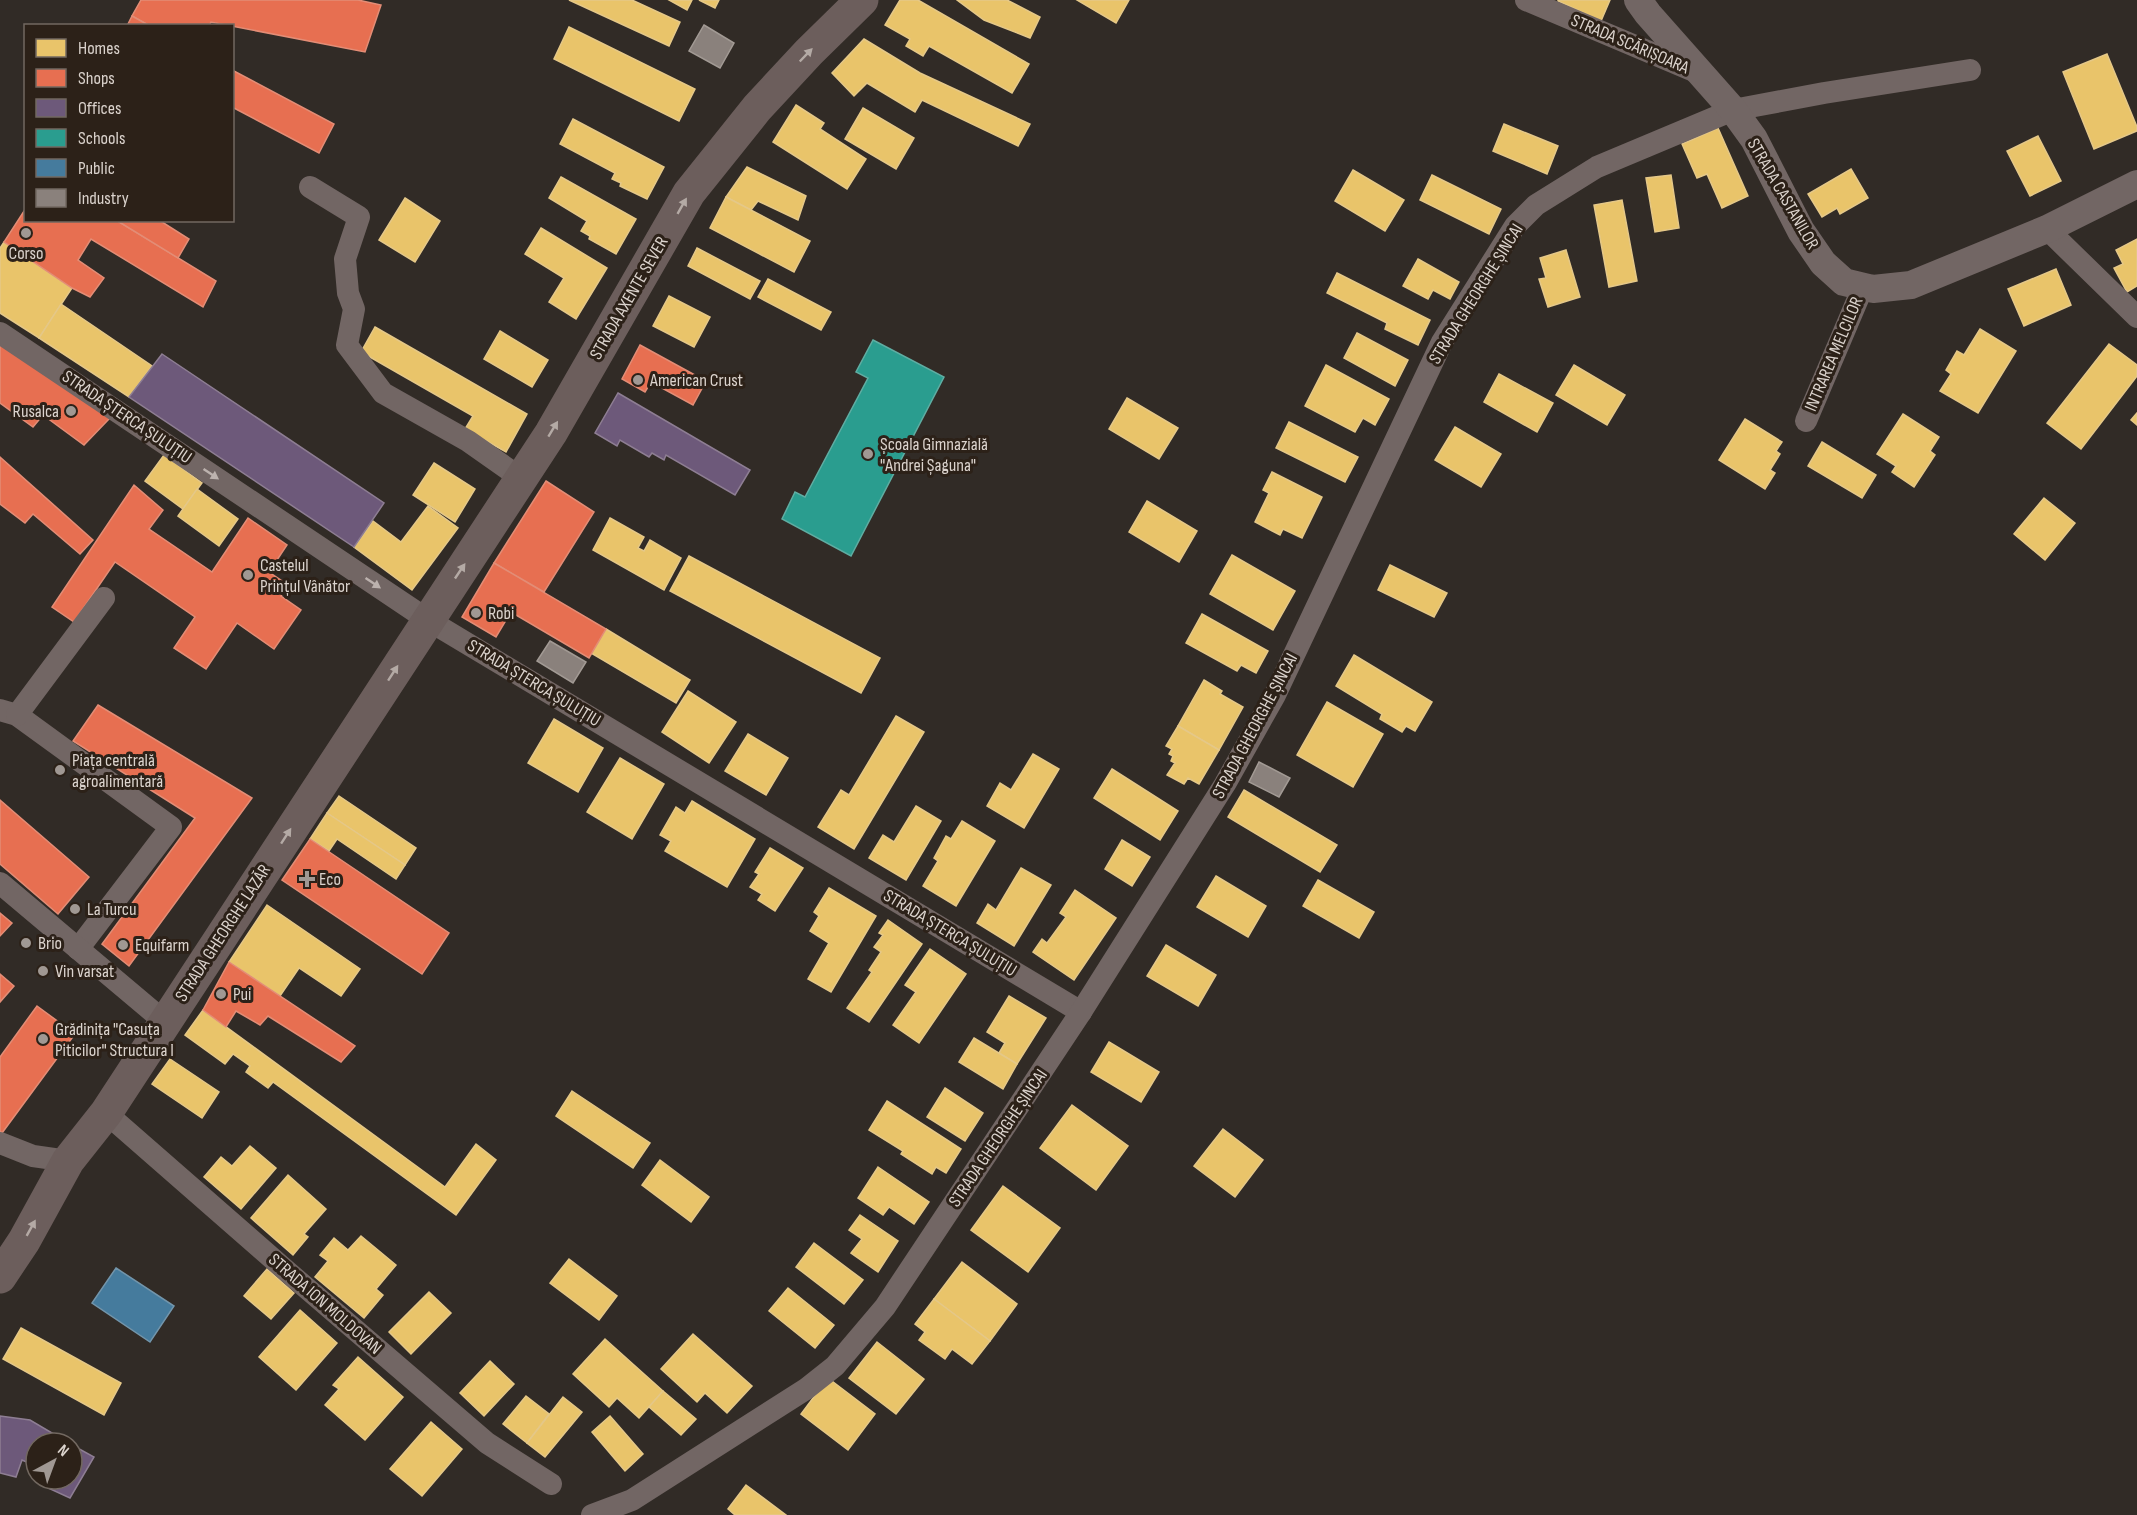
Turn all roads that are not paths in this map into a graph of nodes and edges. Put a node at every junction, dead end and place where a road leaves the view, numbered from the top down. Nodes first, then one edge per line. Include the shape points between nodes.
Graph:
1 (862, 0) edge
2 (1526, 0) edge
3 (1638, 0) edge
4 (1970, 70) dead end
5 (1700, 74) junction
6 (1733, 110) junction
7 (2137, 184) edge
8 (310, 187) dead end
9 (2047, 229) junction
10 (1863, 287) junction
11 (2137, 317) edge
12 (0, 333) edge
13 (1806, 421) dead end
14 (522, 479) junction
15 (104, 598) dead end
16 (428, 620) junction
17 (8, 712) edge
18 (0, 883) edge
19 (78, 949) junction
20 (1081, 1012) junction
21 (165, 1022) junction
22 (106, 1113) junction
23 (0, 1143) edge
24 (68, 1161) junction
25 (0, 1277) edge
26 (551, 1484) dead end
27 (639, 1508) edge
28 (592, 1515) edge

14 -> 1 main road, STRADA AXENTE SEVER via 689,194 757,108
2 - 5 street, STRADA SCĂRIȘOARA
3 - 5 street, STRADA CASTANILOR
4 - 6 street, STRADA GHEORGHE ȘINCAI
5 - 6 street, STRADA CASTANILOR
6 - 10 street, STRADA CASTANILOR via 1754,140 1800,231 1823,263 1844,282
6 - 20 street, STRADA GHEORGHE ȘINCAI via 1597,167 1536,205 1515,226 1442,342 1264,715
7 - 9 street, STRADA CASTANILOR
8 - 14 street via 359,217 345,259 348,293 354,309 348,345 354,354 383,393 468,441
9 - 10 street, STRADA CASTANILOR via 1911,285
9 - 11 street
10 - 13 street, INTRAREA MELCILOR
12 -> 16 street, STRADA ȘTERCA ȘULUȚIU
16 -> 14 main road, STRADA AXENTE SEVER
15 - 17 street
16 - 20 street, STRADA ȘTERCA ȘULUȚIU
21 -> 16 main road, STRADA GHEORGHE LAZĂR
17 - 19 street via 171,827
18 - 19 street
19 - 21 street
20 - 27 street, STRADA GHEORGHE ȘINCAI via 885,1307 835,1366
21 - 22 main road, STRADA GHEORGHE LAZĂR
22 - 24 main road, STRADA GHEORGHE LAZĂR
22 - 26 street, STRADA ION MOLDOVAN via 487,1443
23 - 24 street via 33,1156
25 -> 24 main road, STRADA GHEORGHE LAZĂR
27 - 28 street, STRADA GHEORGHE ȘINCAI

